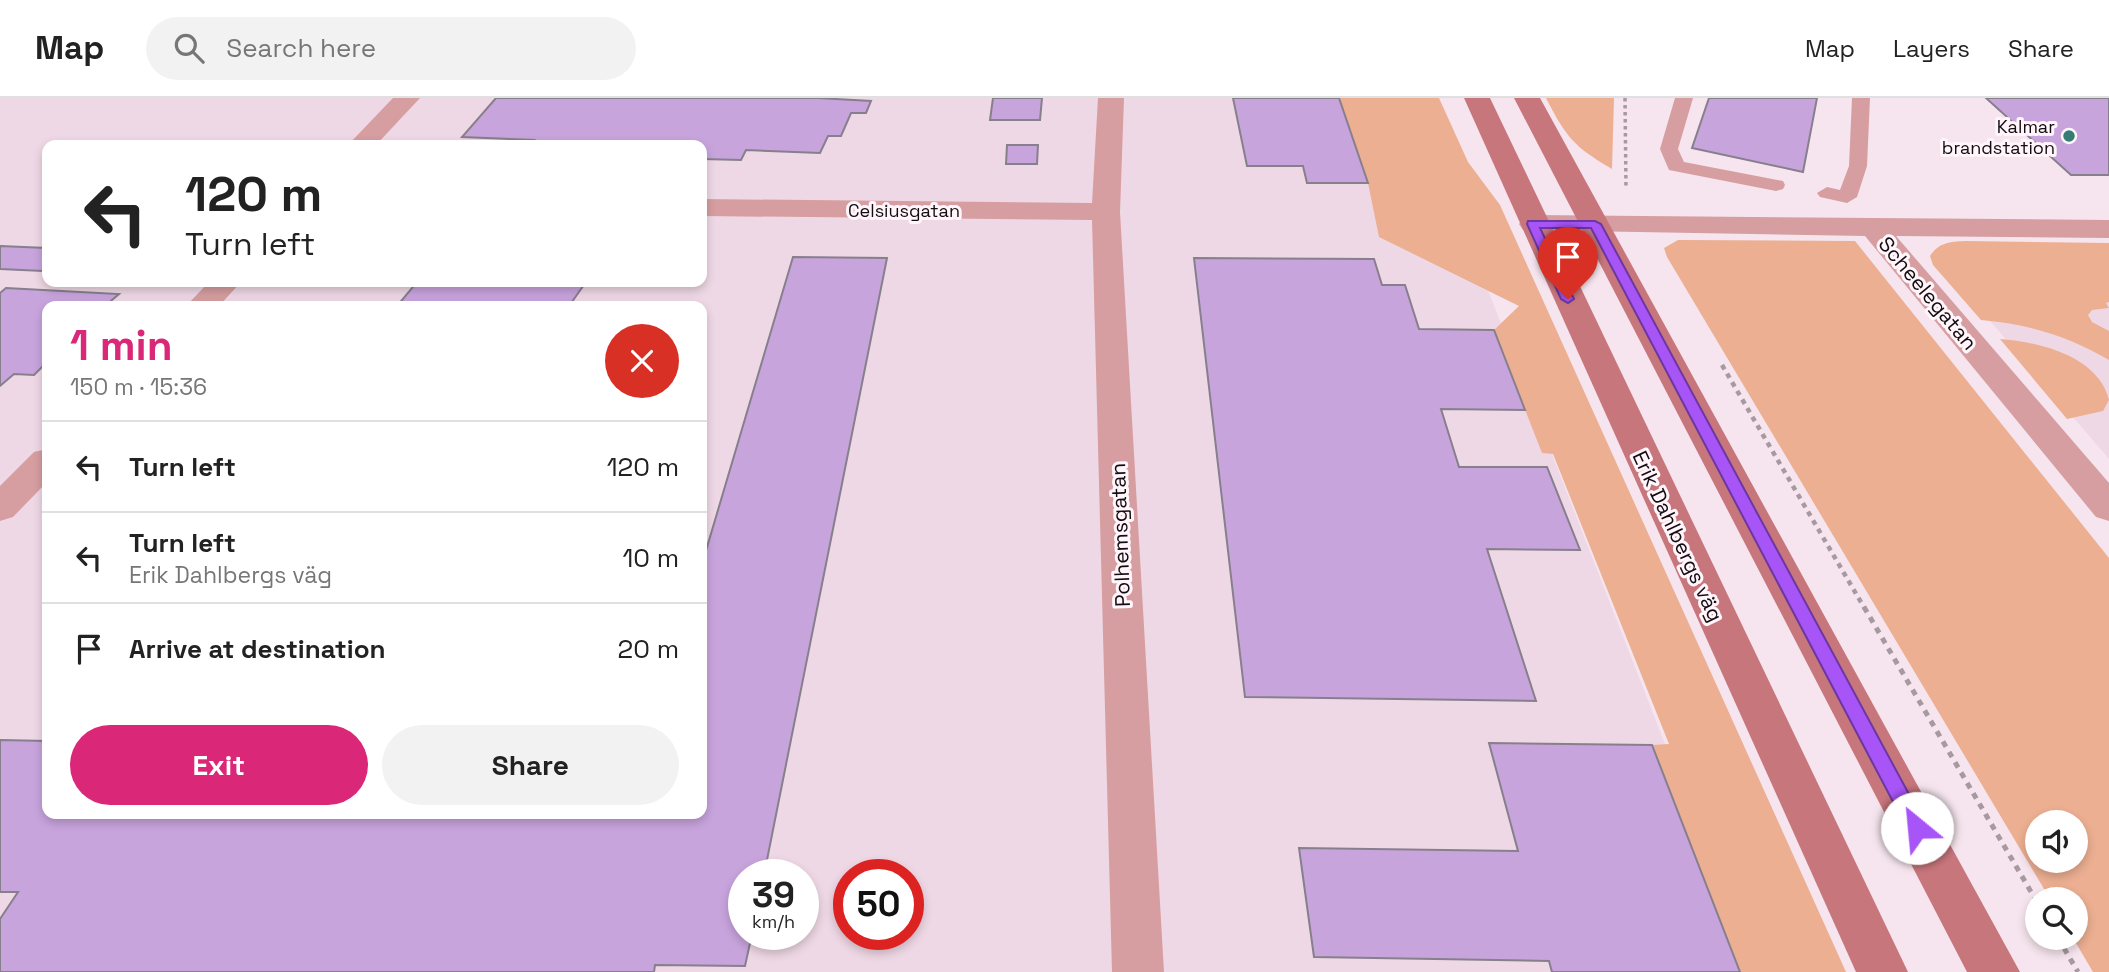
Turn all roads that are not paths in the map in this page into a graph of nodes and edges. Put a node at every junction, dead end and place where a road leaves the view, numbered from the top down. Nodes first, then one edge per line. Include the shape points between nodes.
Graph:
1 (407, 98) edge
2 (1111, 98) edge
3 (1477, 98) edge
4 (1527, 98) edge
5 (1684, 98) edge
6 (1861, 98) edge
7 (366, 140) edge
8 (1776, 184) dead end
9 (1826, 193) dead end
10 (1847, 197) junction
11 (707, 208) edge
12 (1106, 212) junction
13 (1533, 224) junction
14 (1595, 224) junction
15 (1873, 227) junction
16 (2109, 229) edge
17 (221, 287) edge
18 (207, 301) edge
19 (42, 466) edge
20 (0, 508) edge
21 (2109, 508) edge
22 (1138, 972) edge
23 (1882, 972) edge
24 (1994, 972) edge

1 - 7 street
2 - 12 street, Polhemsgatan
3 - 13 main road, Erik Dahlbergs väg
4 - 14 main road
5 - 8 lane via 1669,149 1676,166
6 - 10 lane via 1858,166
9 - 10 lane
10 - 15 lane
11 - 12 street, Celsiusgatan
12 - 22 street, Polhemsgatan
13 - 14 street
13 - 23 main road, Erik Dahlbergs väg
14 - 15 street
14 - 24 main road
15 - 16 street, Scheelegatan
15 - 21 street, Scheelegatan
17 - 18 street
19 - 20 street

